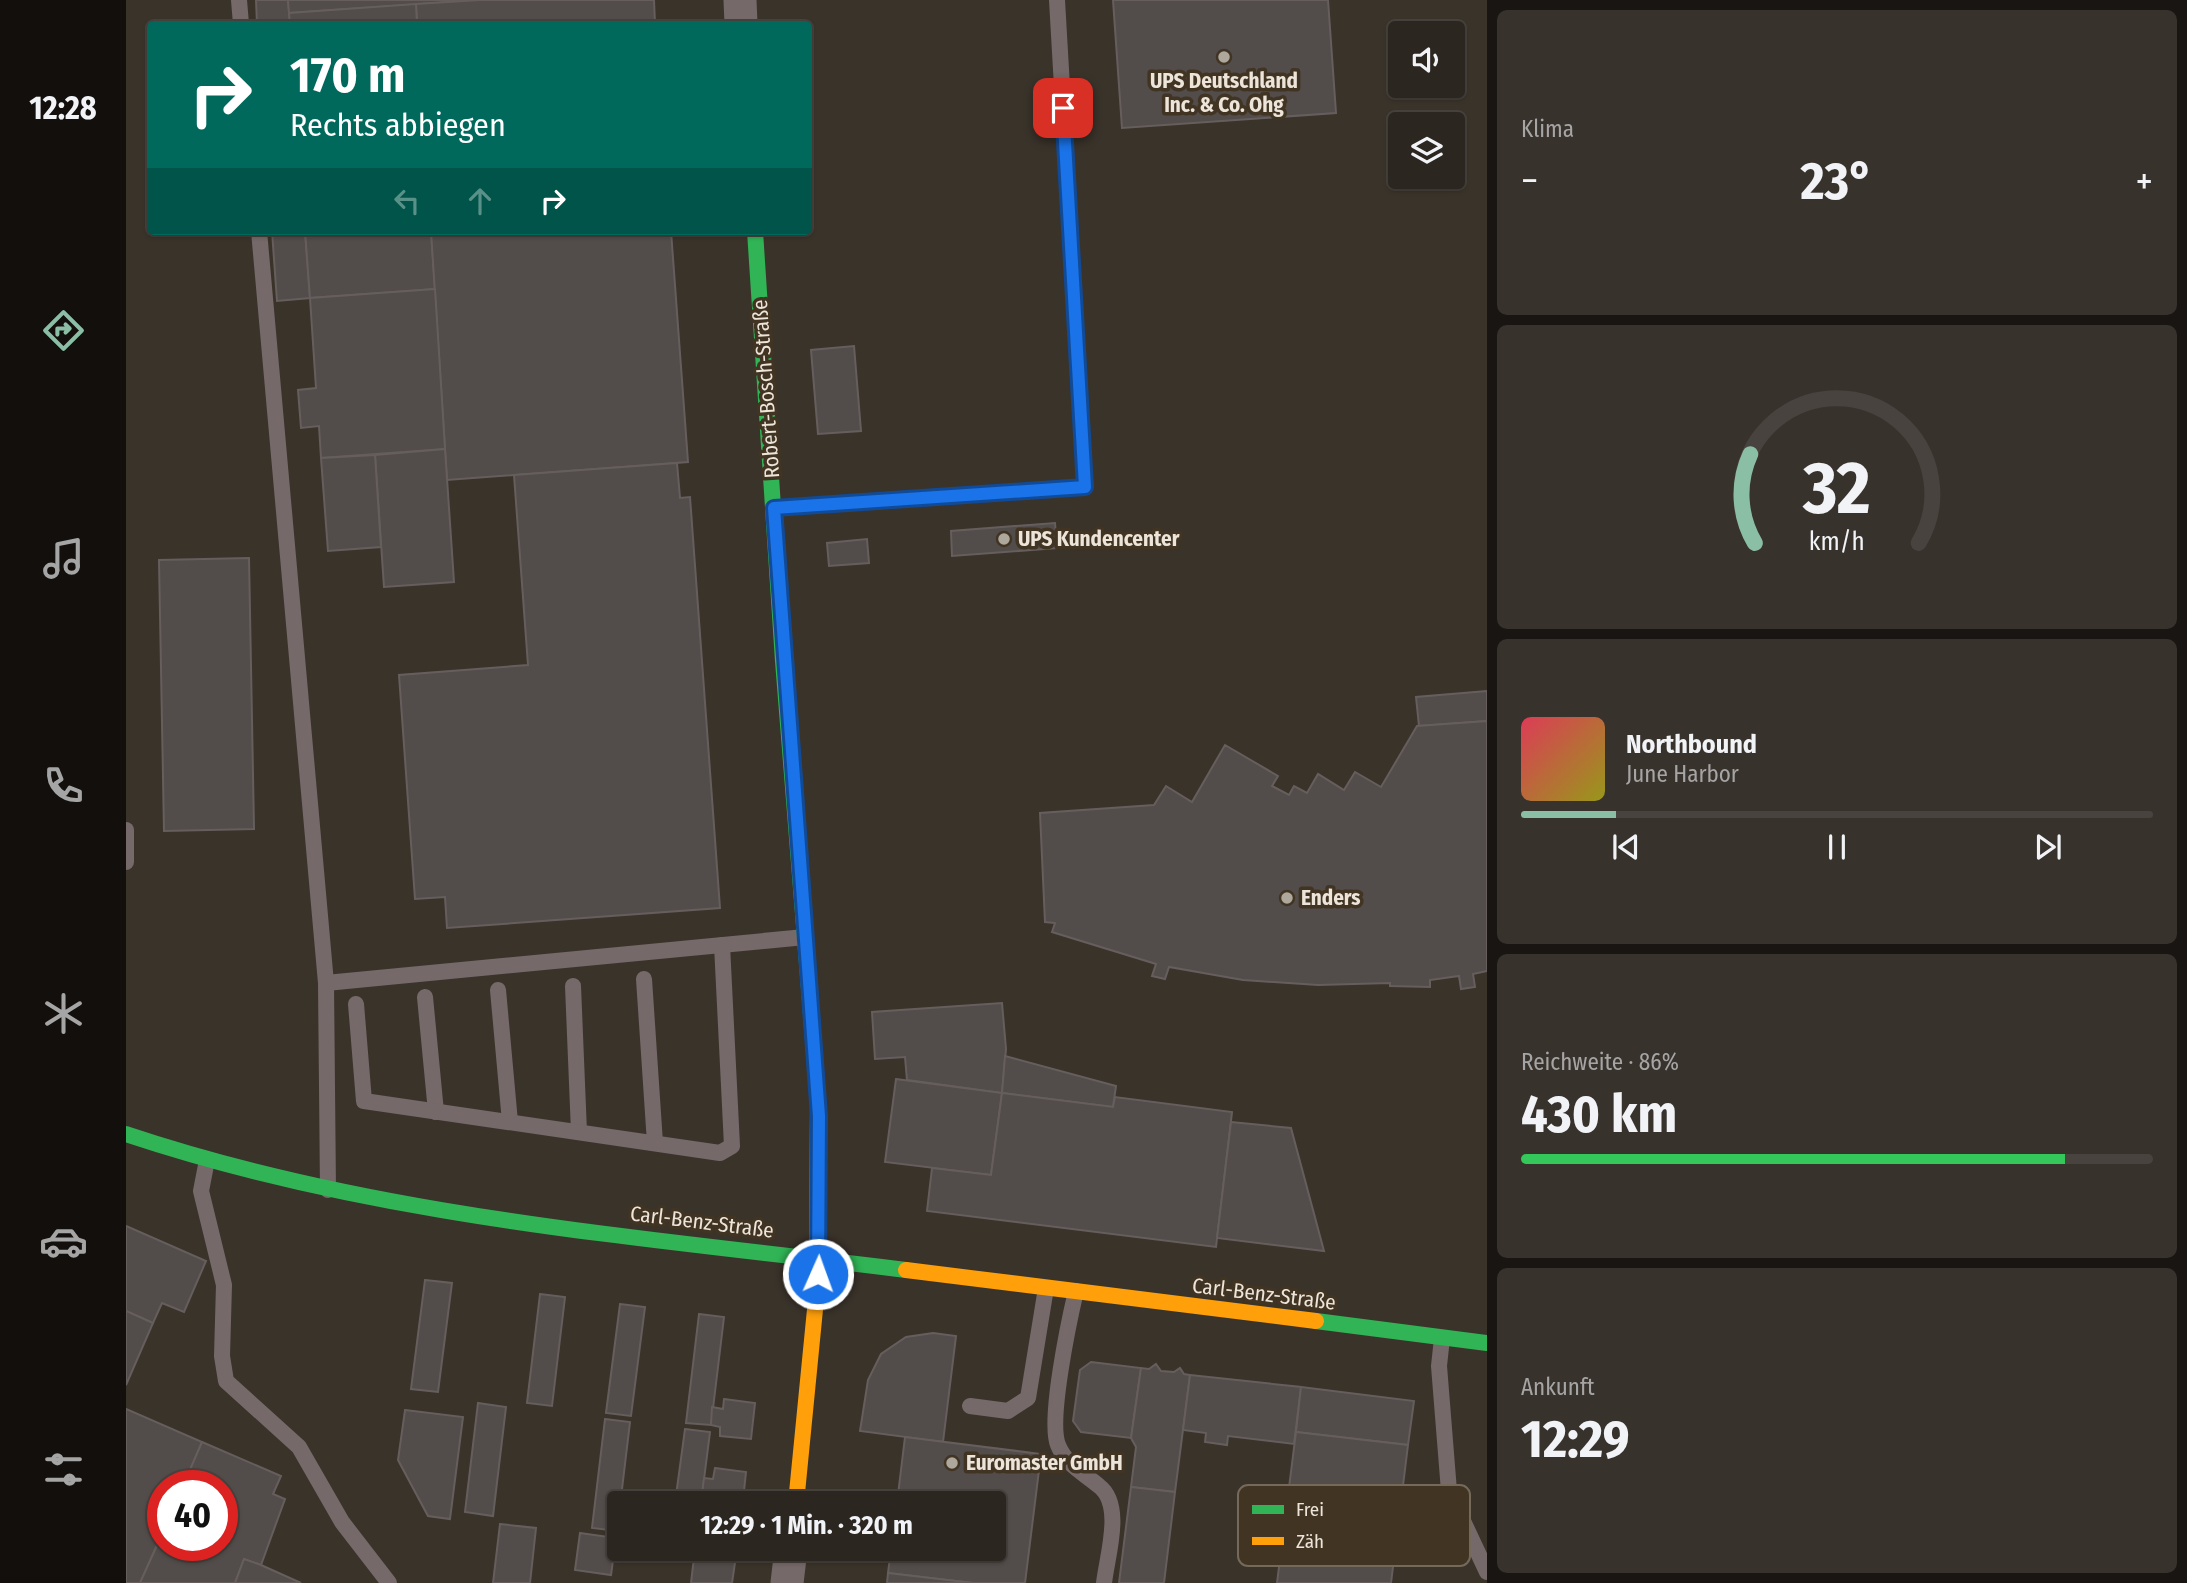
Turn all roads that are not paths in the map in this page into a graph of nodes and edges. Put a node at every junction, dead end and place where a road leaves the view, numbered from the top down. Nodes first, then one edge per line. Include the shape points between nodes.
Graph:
1 (239, 0) edge
2 (740, 0) edge
3 (1057, 0) edge
4 (241, 21) edge
5 (741, 21) edge
6 (259, 235) edge
7 (755, 235) edge
8 (774, 508) junction
9 (126, 830) edge
10 (126, 862) edge
11 (805, 937) junction
12 (722, 944) junction
13 (645, 979) dead end
14 (326, 982) junction
15 (573, 986) dead end
16 (498, 989) dead end
17 (425, 997) dead end
18 (356, 1004) dead end
19 (436, 1112) junction
20 (510, 1122) junction
21 (579, 1132) junction
22 (126, 1134) edge
23 (654, 1143) junction
24 (207, 1160) junction
25 (328, 1190) junction
26 (819, 1258) junction
27 (1046, 1288) junction
28 (1076, 1292) junction
29 (1443, 1338) junction
30 (1487, 1343) edge
31 (970, 1406) dead end
32 (1449, 1485) edge
33 (797, 1491) edge
34 (1470, 1536) edge
35 (790, 1561) edge
36 (1487, 1572) edge
37 (389, 1583) edge
38 (787, 1583) edge
39 (1104, 1583) edge

1 - 4 lane
2 - 5 street
3 - 8 lane via 1085,487
6 - 14 lane
7 - 8 main road, Robert-Bosch-Straße
8 - 11 main road, Robert-Bosch-Straße
9 - 10 lane
11 - 12 lane
11 - 26 main road, Robert-Bosch-Straße via 819,1116
12 - 14 lane
12 - 23 lane via 732,1146 720,1153
13 - 23 lane
14 - 25 lane
15 - 21 lane
16 - 20 lane
17 - 19 lane
18 - 19 lane via 364,1101
19 - 20 lane
20 - 21 lane
21 - 23 lane
22 - 24 main road, Carl-Benz-Straße
24 - 25 main road, Carl-Benz-Straße
24 - 37 lane via 201,1191 224,1285 226,1381 299,1447 342,1522
25 - 26 main road, Carl-Benz-Straße via 441,1211
26 - 27 main road, Carl-Benz-Straße
26 - 33 main road, Robert-Bosch-Straße
27 - 28 main road, Carl-Benz-Straße
27 - 31 lane via 1028,1398 1008,1411
28 - 29 main road, Carl-Benz-Straße
28 - 39 lane via 1055,1434 1065,1458 1108,1494 1112,1506
29 - 30 main road, Carl-Benz-Straße
29 - 32 lane via 1439,1366
34 - 36 lane
35 - 38 street

